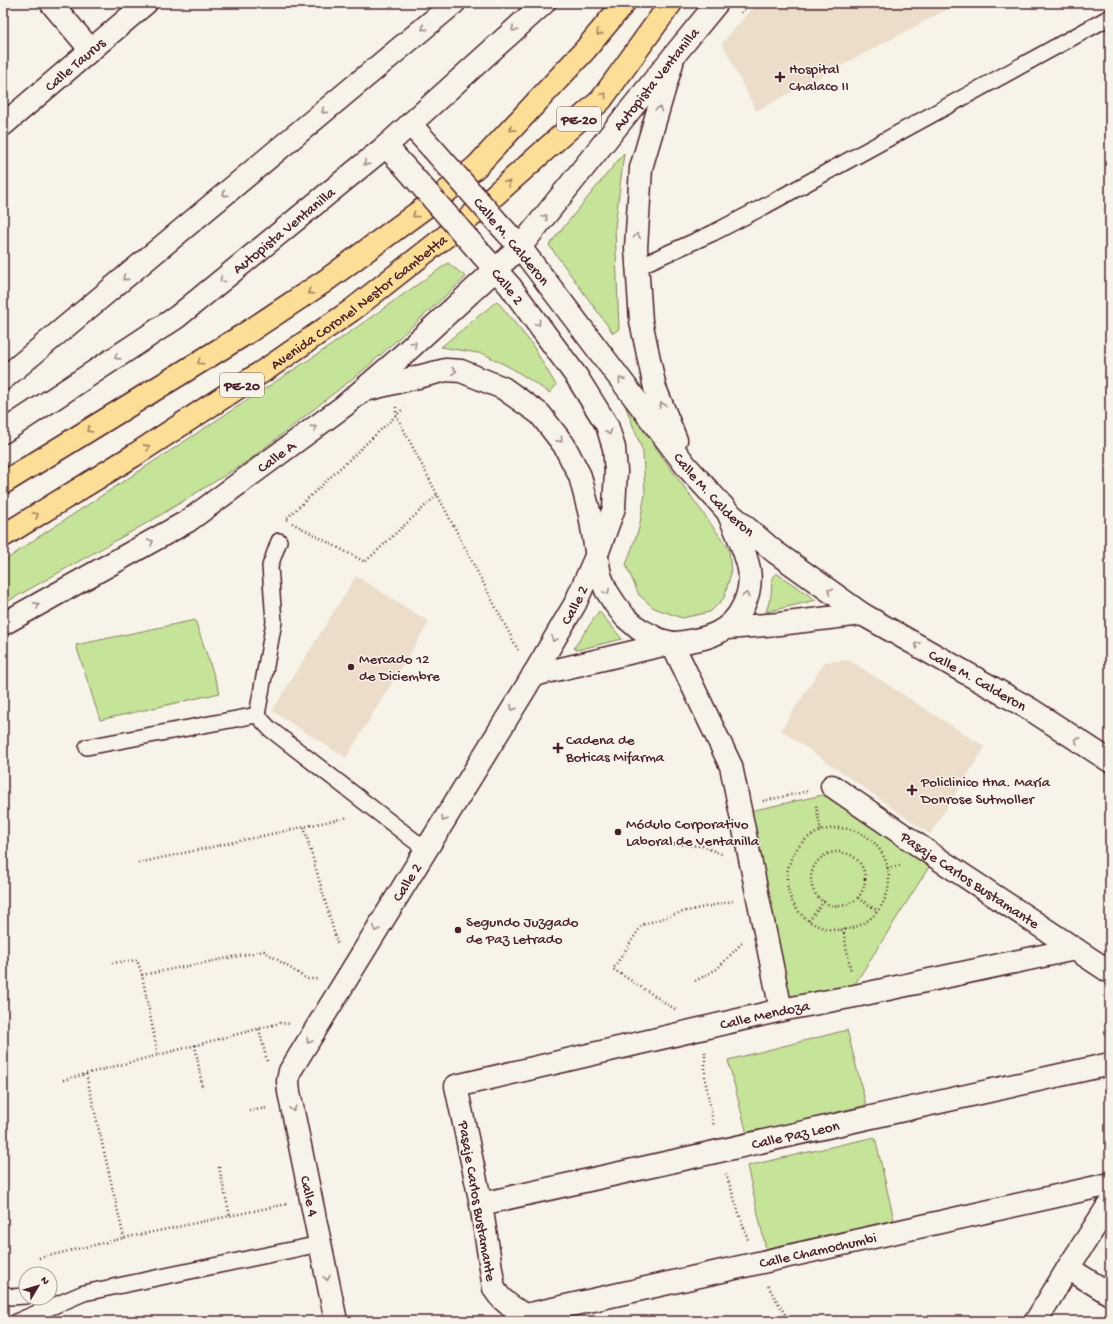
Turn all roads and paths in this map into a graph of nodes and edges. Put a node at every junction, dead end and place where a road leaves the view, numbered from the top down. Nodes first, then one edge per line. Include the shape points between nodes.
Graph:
1 (51, 3) edge
2 (146, 3) edge
3 (454, 3) edge
4 (544, 3) edge
5 (624, 3) edge
6 (671, 3) edge
7 (717, 3) edge
8 (750, 3) edge
9 (740, 14) dead end
10 (1110, 17) edge
11 (90, 49) junction
12 (676, 53) junction
13 (410, 124) junction
14 (3, 125) edge
15 (386, 146) junction
16 (469, 218) joint
17 (520, 248) junction
18 (637, 267) junction
19 (496, 271) junction
20 (3, 379) edge
21 (361, 391) junction
22 (396, 404) dead end
23 (406, 406) dead end
24 (396, 415) junction
25 (3, 432) edge
26 (687, 467) junction
27 (3, 483) edge
28 (438, 494) junction
29 (728, 512) junction
30 (3, 536) edge
31 (279, 541) dead end
32 (597, 554) junction
33 (862, 614) junction
34 (3, 624) edge
35 (727, 628) junction
36 (672, 643) junction
37 (520, 652) dead end
38 (533, 675) junction
39 (257, 715) junction
40 (87, 747) dead end
41 (1110, 761) edge
42 (822, 788) junction
43 (739, 806) junction
44 (354, 816) dead end
45 (304, 827) junction
46 (821, 830) junction
47 (670, 844) dead end
48 (425, 849) junction
49 (138, 862) dead end
50 (751, 863) junction
51 (758, 895) junction
52 (858, 898) junction
53 (824, 901) junction
54 (878, 911) junction
55 (808, 921) junction
56 (843, 930) junction
57 (765, 931) junction
58 (1075, 949) junction
59 (340, 952) dead end
60 (112, 963) dead end
61 (1110, 972) edge
62 (142, 976) junction
63 (321, 979) dead end
64 (695, 980) dead end
65 (855, 996) junction
66 (781, 1010) junction
67 (295, 1025) dead end
68 (704, 1028) junction
69 (196, 1045) junction
70 (158, 1055) junction
71 (1110, 1064) edge
72 (290, 1071) joint
73 (86, 1074) junction
74 (63, 1080) dead end
75 (202, 1086) dead end
76 (456, 1086) joint
77 (269, 1108) dead end
78 (249, 1111) dead end
79 (719, 1150) junction
80 (219, 1167) dead end
81 (1110, 1184) edge
82 (291, 1203) dead end
83 (1110, 1203) edge
84 (481, 1204) junction
85 (230, 1216) junction
86 (124, 1238) junction
87 (320, 1244) junction
88 (39, 1258) dead end
89 (755, 1264) junction
90 (1068, 1268) junction
91 (3, 1293) edge
92 (84, 1294) junction
93 (1110, 1294) edge
94 (58, 1295) edge
95 (18, 1297) edge
96 (530, 1318) edge
97 (18, 1321) edge
98 (336, 1321) edge
99 (789, 1321) edge
100 (1036, 1321) edge

1 - 11 street
2 - 11 street, Calle Taurus
3 -> 20 street
4 -> 13 street, Autopista Ventanilla
5 -> 27 highway, PE-20 via 585,50 477,166 446,192 326,282
16 -> 6 highway, Autopista Ventanilla / PE-20 via 601,100
7 - 12 street, Autopista Ventanilla
8 - 9 path
10 - 18 lane via 765,206 713,233
11 - 14 street, Calle Taurus
17 -> 12 street, Autopista Ventanilla
18 -> 12 street via 641,168
13 - 15 street, Autopista Ventanilla
13 - 17 street, Calle M. Calderon, bridge
15 - 19 street, Calle 2, bridge
15 -> 25 street, Autopista Ventanilla via 177,317
30 -> 16 highway, Avenida Coronel Nestor Gambetta / PE-20 via 133,456 277,362 352,310
17 - 19 street, Calle A
26 -> 17 street, Calle M. Calderon
26 -> 18 street via 655,388 640,321
21 -> 19 street, Calle A
19 -> 32 street, Calle 2 via 510,286 577,377 607,426 614,448 616,471 614,508
21 -> 32 street via 446,370 461,371 503,388 540,414 564,445 580,476
34 -> 21 street, Calle A via 188,521
22 - 24 path
23 - 24 path
24 - 28 path
24 - 28 path via 286,519 365,562
26 - 29 street, Calle M. Calderon
28 - 37 path
33 -> 29 street, Calle M. Calderon via 775,552
35 -> 29 street via 743,608 749,582 744,550
31 - 39 lane via 270,566 274,622
32 -> 36 street via 600,575 606,590 625,617 649,636
32 -> 38 street, Calle 2 via 575,604
33 - 35 street
41 -> 33 street, Calle M. Calderon via 1030,709
35 - 36 street via 702,638
36 - 38 street
36 - 43 street via 731,766
38 -> 48 street, Calle 2
39 - 40 lane
39 - 48 lane via 270,729
42 - 43 path
42 - 46 path
42 - 58 street, Pasaje Carlos Bustamante via 937,858
43 - 50 street
44 - 45 path
45 - 49 path
45 - 59 path
46 - 54 path via 849,829 874,843 882,854 887,868 888,883 885,898
46 - 55 path via 798,846 787,872 791,900 798,912
47 - 50 path via 702,846 740,862
48 -> 72 street, Calle 2
50 - 51 street
51 - 57 street
51 - 68 path via 682,912 642,925 613,969
52 - 53 path via 842,906
52 - 53 path via 864,888 863,868 857,859 837,852 827,855 812,871 812,883 816,893
52 - 54 path
53 - 55 path
54 - 56 path via 866,922
55 - 56 path via 822,928
56 - 65 path
57 - 64 path via 745,940 717,969
57 - 66 street
58 - 61 street, Pasaje Carlos Bustamante
58 - 65 street, Calle Mendoza
60 - 62 path via 137,960
62 - 63 path via 264,950 307,979
62 - 70 path
65 - 66 street, Calle Mendoza
66 - 68 street, Calle Mendoza
67 - 69 path via 280,1023
68 - 76 street, Calle Mendoza
68 - 79 path via 706,1079
69 - 70 path
69 - 75 path
70 - 73 path
71 - 79 street, Calle Paz Leon
72 -> 87 street, Calle 4 via 289,1092
73 - 74 path
73 - 86 path
76 - 84 street, Pasaje Carlos Bustamante
77 - 78 path
79 - 84 street, Calle Paz Leon
79 - 89 path
80 - 85 path
81 - 89 street, Calle Chamochumbi
82 - 85 path
83 - 90 street
84 - 96 street, Pasaje Carlos Bustamante via 494,1288 498,1296
85 - 86 path
86 - 88 path
87 - 92 lane
87 -> 98 street, Calle 4
89 - 96 street, Calle Chamochumbi
89 - 99 path
90 - 93 street
90 - 100 street
91 - 95 lane via 11,1297
92 - 94 lane
92 - 97 lane

